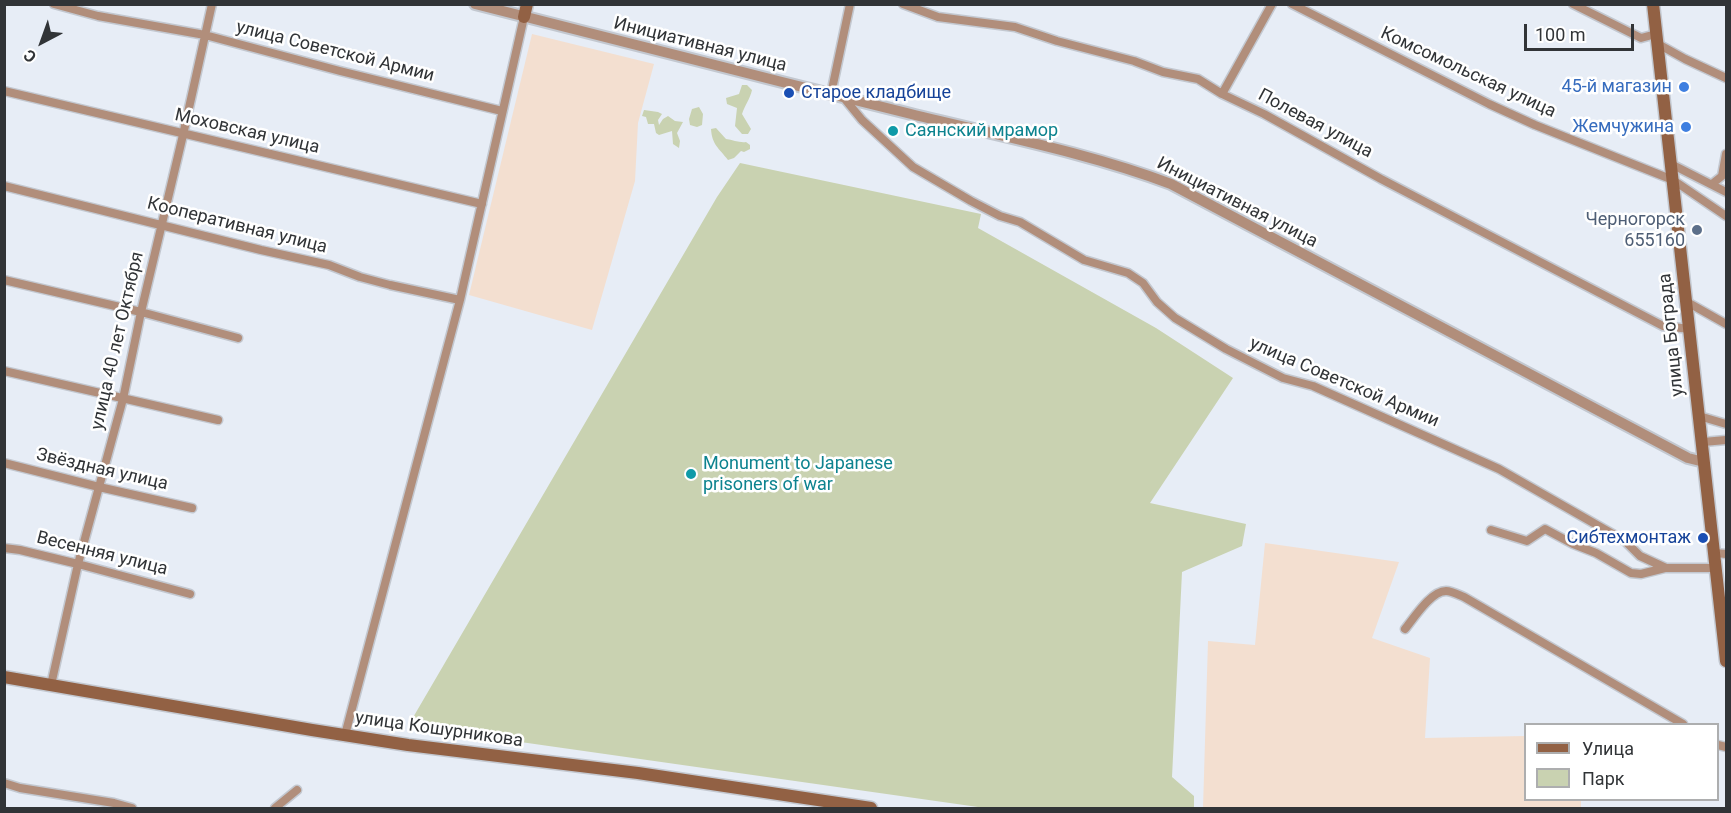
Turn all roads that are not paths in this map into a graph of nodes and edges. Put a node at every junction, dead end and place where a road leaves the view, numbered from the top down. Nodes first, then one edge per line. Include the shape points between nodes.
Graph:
1 (54, 4) edge
2 (212, 4) edge
3 (475, 4) edge
4 (849, 4) edge
5 (903, 4) edge
6 (1272, 4) edge
7 (1292, 4) edge
8 (1573, 4) edge
9 (1653, 4) edge
10 (525, 11) edge
11 (205, 35) junction
12 (1657, 39) junction
13 (1726, 78) edge
14 (4, 91) edge
15 (831, 94) junction
16 (1222, 94) junction
17 (844, 98) junction
18 (502, 111) junction
19 (183, 135) junction
20 (1726, 154) edge
21 (1671, 164) junction
22 (1673, 180) junction
23 (1712, 184) junction
24 (4, 186) edge
25 (1726, 192) edge
26 (482, 204) junction
27 (1726, 216) edge
28 (162, 225) junction
29 (4, 279) edge
30 (460, 300) junction
31 (1687, 302) junction
32 (141, 312) junction
33 (1726, 324) edge
34 (1690, 329) junction
35 (238, 338) dead end
36 (4, 371) edge
37 (123, 399) junction
38 (1699, 416) junction
39 (218, 420) dead end
40 (1726, 424) edge
41 (1726, 440) edge
42 (1702, 442) junction
43 (1704, 462) junction
44 (4, 463) edge
45 (99, 487) junction
46 (192, 508) dead end
47 (1491, 530) dead end
48 (4, 548) edge
49 (1720, 554) edge
50 (78, 564) junction
51 (1666, 568) junction
52 (1716, 568) junction
53 (190, 594) dead end
54 (1405, 629) dead end
55 (1726, 647) edge
56 (1726, 661) edge
57 (4, 677) edge
58 (51, 685) junction
59 (1681, 723) edge
60 (345, 735) junction
61 (4, 783) edge
62 (297, 790) dead end
63 (132, 808) edge
64 (275, 808) edge
65 (871, 808) edge

1 - 11 street, улица Советской Армии
2 - 11 street, улица 40 лет Октября
3 - 10 street, Инициативная улица
4 - 15 street
5 - 16 street, Полевая улица via 938,17 1015,27 1198,79
6 - 16 street
7 - 22 street, Комсомольская улица via 1489,104
8 - 12 street via 1641,38
9 - 12 main road, улица Бограда
10 - 15 street, Инициативная улица
10 - 18 street
11 - 18 street, улица Советской Армии
11 - 19 street, улица 40 лет Октября
12 - 13 street via 1685,59
12 - 21 main road, улица Бограда
14 - 19 street, Моховская улица
15 - 17 street, Инициативная улица
16 - 34 street, Полевая улица via 1663,326
17 - 43 street, Инициативная улица via 1058,150 1171,184 1688,458
17 - 51 street, улица Советской Армии via 862,120 914,167 1084,260 1128,273 1193,330 1275,374 1314,386 1498,469
18 - 26 street
19 - 26 street, Моховская улица
19 - 28 street, улица 40 лет Октября
20 - 23 street via 1722,176
21 - 22 main road, улица Бограда
21 - 23 street
22 - 27 street, Комсомольская улица
22 - 31 main road, улица Бограда
23 - 25 street
24 - 28 street, Кооперативная улица
26 - 30 street
28 - 30 street, Кооперативная улица
28 - 32 street, улица 40 лет Октября
29 - 32 street
30 - 60 street
31 - 33 street
31 - 34 main road, улица Бограда
32 - 35 street
32 - 37 street, улица 40 лет Октября
34 - 38 main road, улица Бограда
36 - 37 street
37 - 39 street
37 - 45 street, улица 40 лет Октября
38 - 40 street
38 - 42 main road, улица Бограда
41 - 42 street
42 - 43 main road, улица Бограда
43 - 49 main road, улица Бограда
44 - 45 street, Звёздная улица
45 - 46 street, Звёздная улица
45 - 50 street, улица 40 лет Октября
47 - 51 street, улица Советской Армии via 1527,541 1545,529 1631,573
48 - 50 street, Весенняя улица
49 - 52 main road, улица Бограда
50 - 53 street, Весенняя улица
50 - 58 street, улица 40 лет Октября
51 - 52 street, улица Советской Армии
52 - 55 main road, улица Бограда
54 - 59 street via 1432,597 1448,591
55 - 56 main road, улица Бограда
57 - 58 main road, улица Кошурникова
58 - 60 main road, улица Кошурникова
60 - 65 main road, улица Кошурникова
61 - 63 street
62 - 64 street

